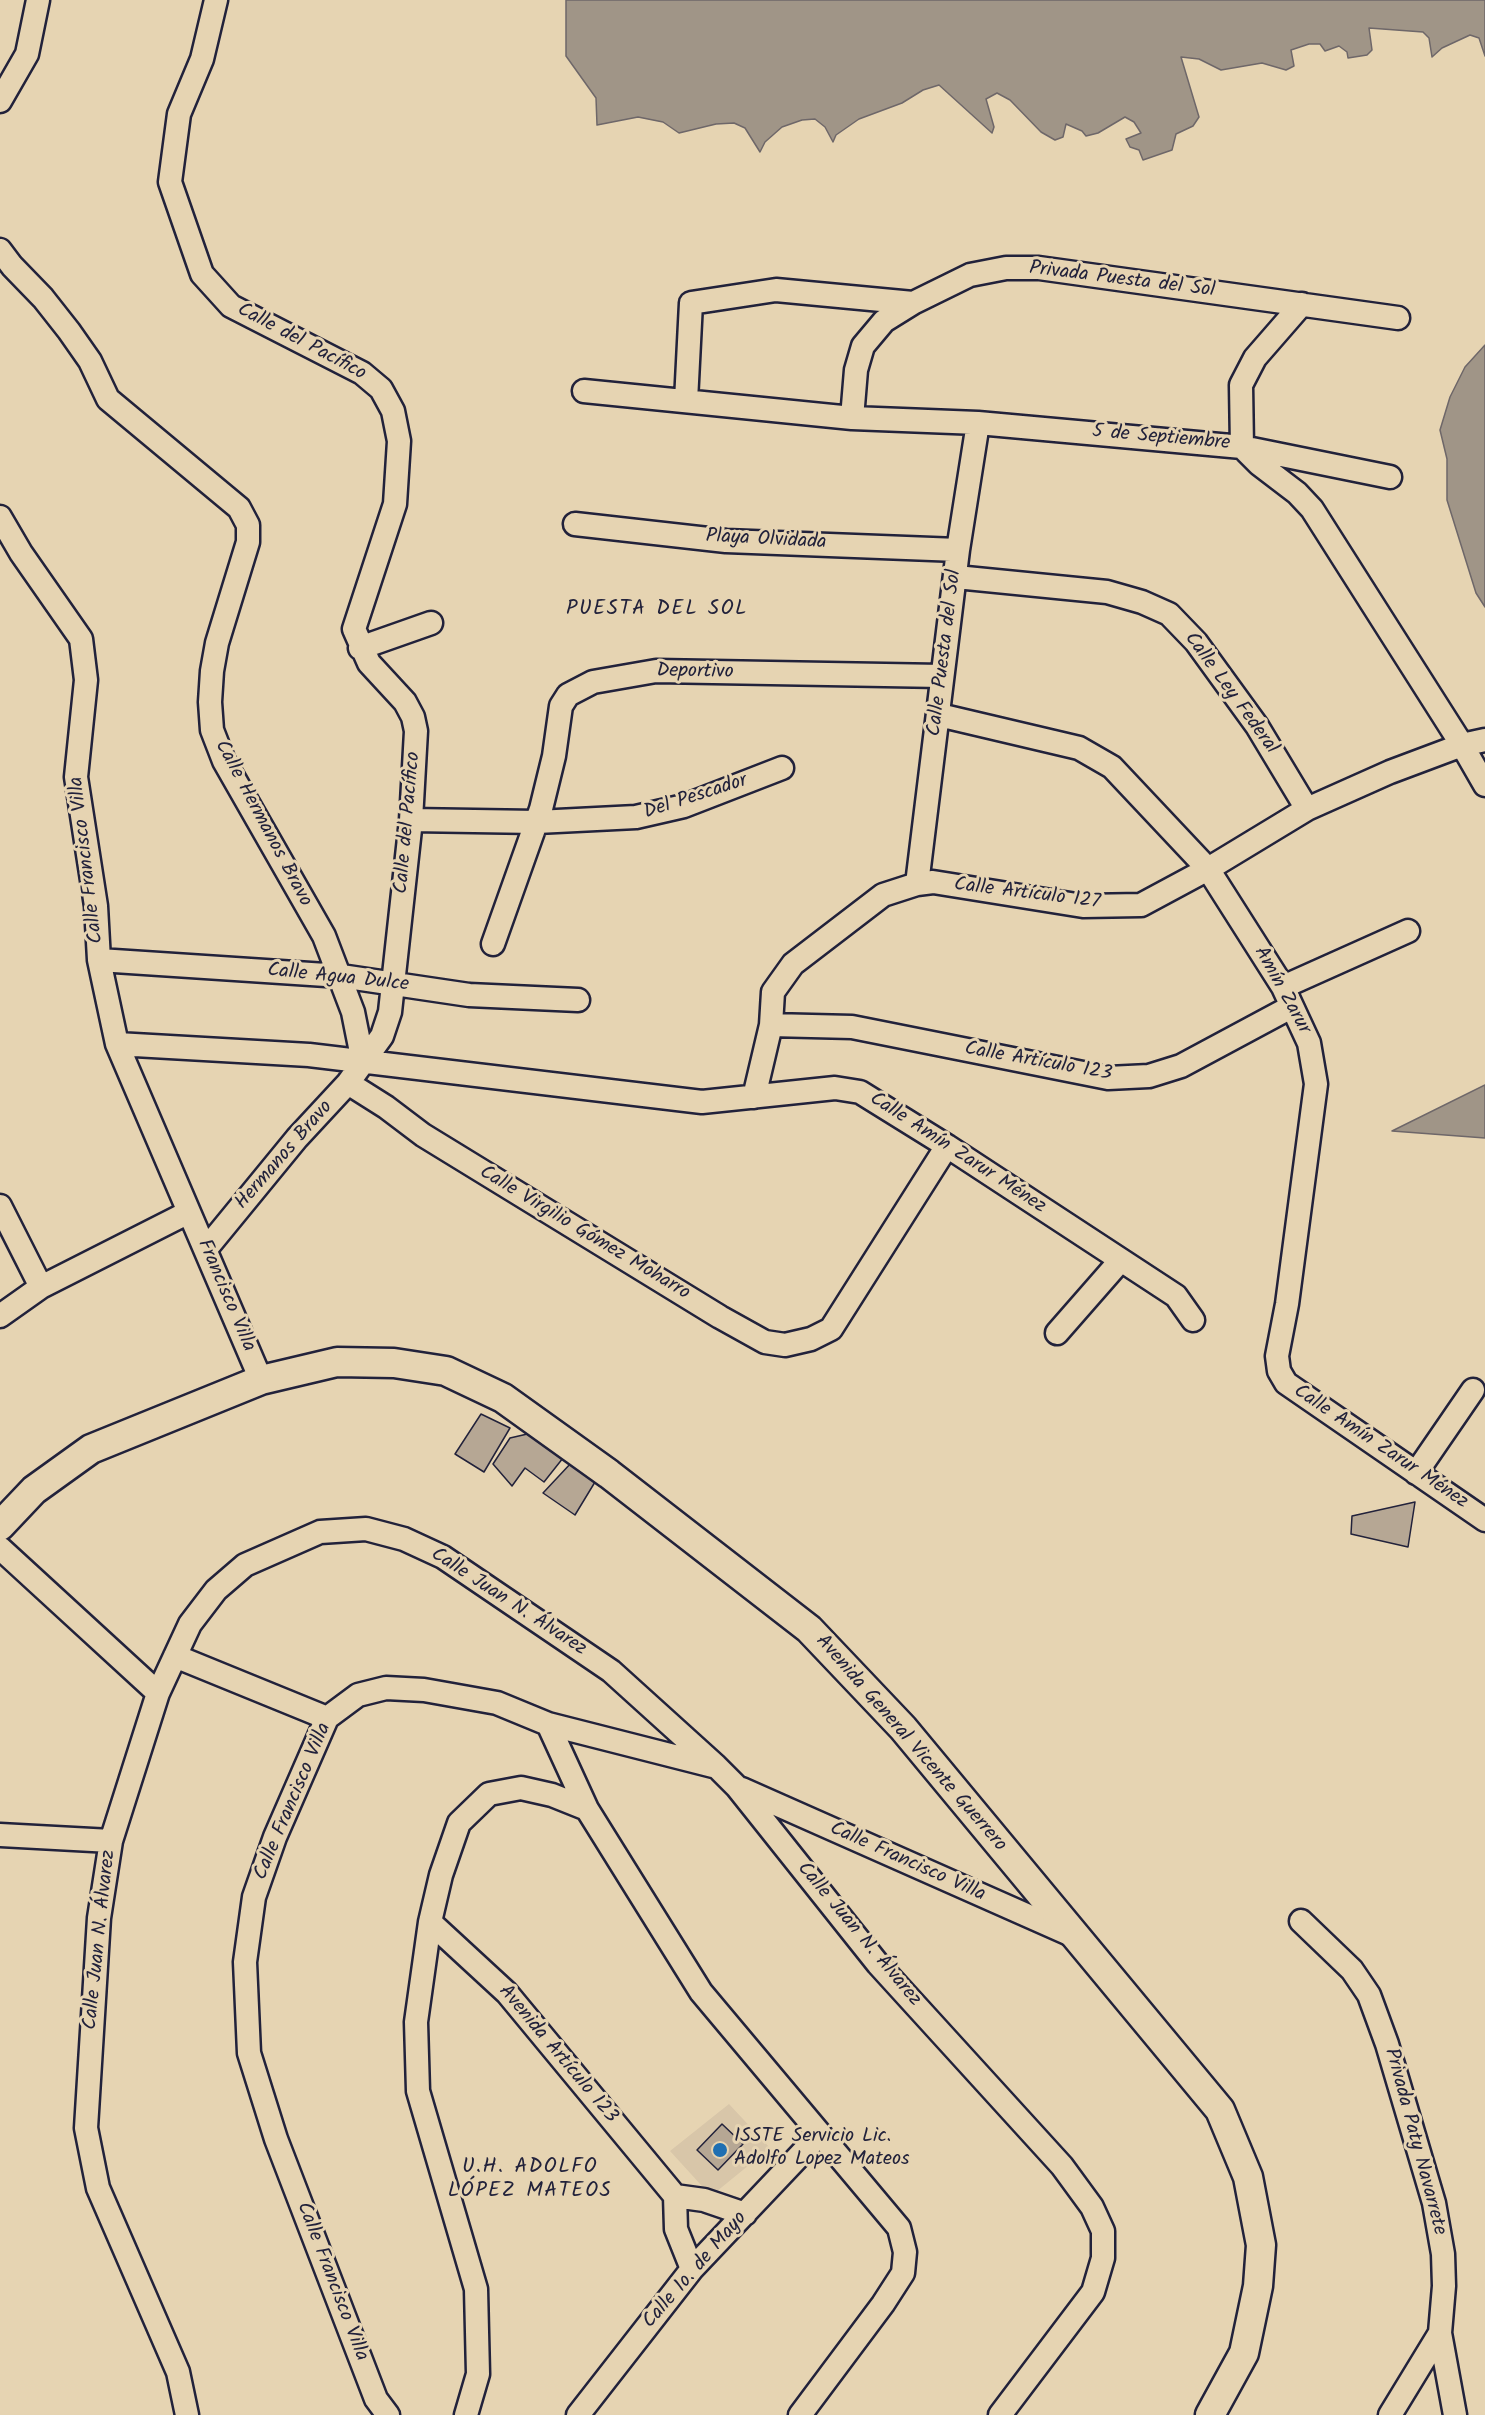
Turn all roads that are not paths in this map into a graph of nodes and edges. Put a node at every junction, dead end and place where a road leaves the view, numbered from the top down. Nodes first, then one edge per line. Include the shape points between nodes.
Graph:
1 (38, 0) edge
2 (216, 0) edge
3 (0, 100) edge
4 (0, 250) edge
5 (913, 303) junction
6 (1302, 304) junction
7 (1398, 318) dead end
8 (584, 391) dead end
9 (686, 401) junction
10 (852, 418) junction
11 (978, 423) junction
12 (1242, 447) junction
13 (1390, 477) dead end
14 (0, 518) edge
15 (575, 524) dead end
16 (958, 550) junction
17 (956, 577) junction
18 (431, 623) dead end
19 (360, 648) junction
20 (942, 676) junction
21 (939, 715) junction
22 (1485, 740) edge
23 (1462, 745) junction
24 (782, 768) dead end
25 (1485, 785) edge
26 (1307, 809) junction
27 (539, 815) junction
28 (411, 820) junction
29 (1208, 869) junction
30 (917, 884) junction
31 (1408, 931) dead end
32 (493, 944) dead end
33 (99, 960) junction
34 (341, 976) junction
35 (393, 984) junction
36 (1287, 997) junction
37 (578, 1000) dead end
38 (771, 1025) junction
39 (117, 1044) junction
40 (363, 1062) junction
41 (348, 1083) junction
42 (754, 1098) junction
43 (947, 1146) junction
44 (0, 1206) edge
45 (189, 1212) junction
46 (206, 1249) junction
47 (1120, 1261) junction
48 (41, 1287) junction
49 (0, 1316) edge
50 (1193, 1320) dead end
51 (1057, 1333) dead end
52 (1279, 1371) joint
53 (261, 1380) junction
54 (1473, 1390) dead end
55 (1416, 1473) junction
56 (1485, 1520) edge
57 (0, 1526) edge
58 (0, 1548) edge
59 (175, 1656) junction
60 (158, 1693) junction
61 (327, 1718) junction
62 (548, 1724) junction
63 (716, 1766) junction
64 (737, 1787) junction
65 (587, 1809) junction
66 (0, 1835) edge
67 (111, 1841) junction
68 (1301, 1921) dead end
69 (430, 1922) junction
70 (1078, 1938) junction
71 (820, 2134) junction
72 (675, 2196) junction
73 (745, 2214) junction
74 (692, 2269) junction
75 (1440, 2333) junction
76 (187, 2415) edge
77 (388, 2415) edge
78 (466, 2415) edge
79 (578, 2415) edge
80 (800, 2415) edge
81 (1000, 2415) edge
82 (1210, 2415) edge
83 (1390, 2415) edge
84 (1455, 2415) edge

1 - 3 street via 27,54
2 - 19 street, Calle del Pacífico via 202,59 180,114 170,182 202,274 231,306 362,373 381,389 393,411 399,441 395,504 354,629
4 - 34 street, Calle Hermanos Bravo via 74,338 108,399 239,508 248,525 248,542 212,671 212,730 224,761 324,936
5 - 6 street, Privada Puesta del Sol via 970,275 1006,268 1039,268
5 - 9 street via 776,290 691,303
5 - 10 street via 884,321 863,346 856,370
6 - 7 street, Privada Puesta del Sol
6 - 12 street via 1255,358 1241,385
8 - 9 street, 5 de Septiembre
9 - 10 street, 5 de Septiembre
10 - 11 street, 5 de Septiembre
11 - 12 street, 5 de Septiembre
11 - 16 street, Calle Puesta del Sol
12 - 13 street
12 - 23 street, 5 de Septiembre via 1312,509
14 - 33 street, Calle Francisco Villa via 81,639 86,680 76,777 96,906
15 - 16 street, Playa Olvidada via 726,541
16 - 17 street, Calle Puesta del Sol
17 - 20 street, Calle Puesta del Sol
17 - 26 street, Calle Ley Federal via 1107,592 1169,615 1196,642 1250,717
18 - 19 street
19 - 28 street, Calle del Pacífico via 413,717 416,731
20 - 21 street, Calle Puesta del Sol
20 - 27 street, Deportivo via 656,671 592,682 568,695 561,706 554,756
21 - 29 street, Amín Zarur via 1078,748 1112,767
21 - 30 street, Calle Puesta del Sol
22 - 23 street, Calle Artículo 127
23 - 25 street, 5 de Septiembre
23 - 26 street, Calle Artículo 127
24 - 27 street, Del Pescador via 684,806 636,817
26 - 29 street, Calle Artículo 127
27 - 28 street
27 - 32 street, Deportivo
28 - 35 street, Calle del Pacífico
29 - 30 street, Calle Artículo 127 via 1141,905 1083,906 933,882
29 - 36 street, Amín Zarur
30 - 38 street, Calle Artículo 127 via 883,895 793,964 773,992
31 - 36 street, Calle Artículo 123
33 - 34 street, Calle Agua Dulce
33 - 39 street, Calle Francisco Villa
34 - 35 street, Calle Agua Dulce
34 - 40 street, Calle Hermanos Bravo
35 - 37 street, Calle Agua Dulce via 469,995
35 - 40 street, Calle del Pacífico via 382,1036
36 - 38 street, Calle Artículo 123 via 1181,1066 1149,1076 1108,1078 852,1027
36 - 52 street, Amín Zarur via 1309,1043 1316,1084 1277,1356
38 - 42 street
39 - 40 street, Calle Amín Zarur Ménez via 309,1055
39 - 45 street, Calle Francisco Villa
40 - 41 street, Hermanos Bravo
40 - 42 street, Calle Amín Zarur Ménez via 702,1102
41 - 43 street, Calle Virgilio Gómez Moharro via 423,1135 720,1317 765,1342 785,1345 811,1340 831,1329
41 - 46 street, Hermanos Bravo via 297,1138
42 - 43 street, Calle Amín Zarur Ménez via 835,1088 860,1092
43 - 47 street, Calle Amín Zarur Ménez
44 - 48 street
45 - 46 street, Francisco Villa
45 - 48 street
46 - 53 street, Francisco Villa
47 - 50 street, Calle Amín Zarur Ménez via 1176,1296
47 - 51 street
48 - 49 street
52 - 55 street, Calle Amín Zarur Ménez via 1286,1383
53 - 57 street, Avenida General Vicente Guerrero via 91,1449 34,1490
53 - 70 street, Avenida General Vicente Guerrero via 337,1362 394,1363 446,1371 503,1398 609,1474 809,1629 903,1728
54 - 55 street
55 - 56 street, Calle Amín Zarur Ménez
58 - 60 street
59 - 60 street, Calle Juan N. Álvarez
59 - 61 street
59 - 63 street, Calle Juan N. Álvarez via 190,1624 216,1590 245,1565 320,1532 366,1529 404,1539 443,1557 611,1671
60 - 67 street, Calle Juan N. Álvarez
61 - 62 street, Calle Francisco Villa via 357,1695 386,1688 424,1690 497,1703
61 - 77 street, Calle Francisco Villa via 275,1837 254,1897 245,1962 249,2053 276,2139 371,2388
62 - 63 street, Calle Francisco Villa
62 - 65 street
63 - 64 street, Calle Juan N. Álvarez
64 - 70 street, Calle Francisco Villa
64 - 81 street, Calle Juan N. Álvarez via 878,1964 1062,2166 1103,2231 1103,2258 1093,2292
65 - 69 street via 521,1788 489,1794 459,1823
65 - 71 street via 701,1992
66 - 67 street
67 - 76 street, Calle Juan N. Álvarez via 99,1918 86,2128 98,2188 178,2372
68 - 75 street, Privada Paty Navarrete via 1358,1979 1369,1995 1387,2044 1434,2203 1443,2254
69 - 72 street, Avenida Artículo 123 via 507,1993
69 - 78 street via 416,2022 418,2091 476,2289 478,2374
70 - 82 street, Avenida General Vicente Guerrero via 1220,2110 1248,2177 1261,2245 1258,2286 1244,2353
71 - 73 street, Calle 1o. de Mayo
71 - 80 street via 899,2228 905,2252 903,2273
72 - 73 street via 704,2200
72 - 74 street via 676,2229
73 - 74 street, Calle 1o. de Mayo
74 - 79 street, Calle 1o. de Mayo
75 - 83 street, Privada Paty Navarrete
75 - 84 street

